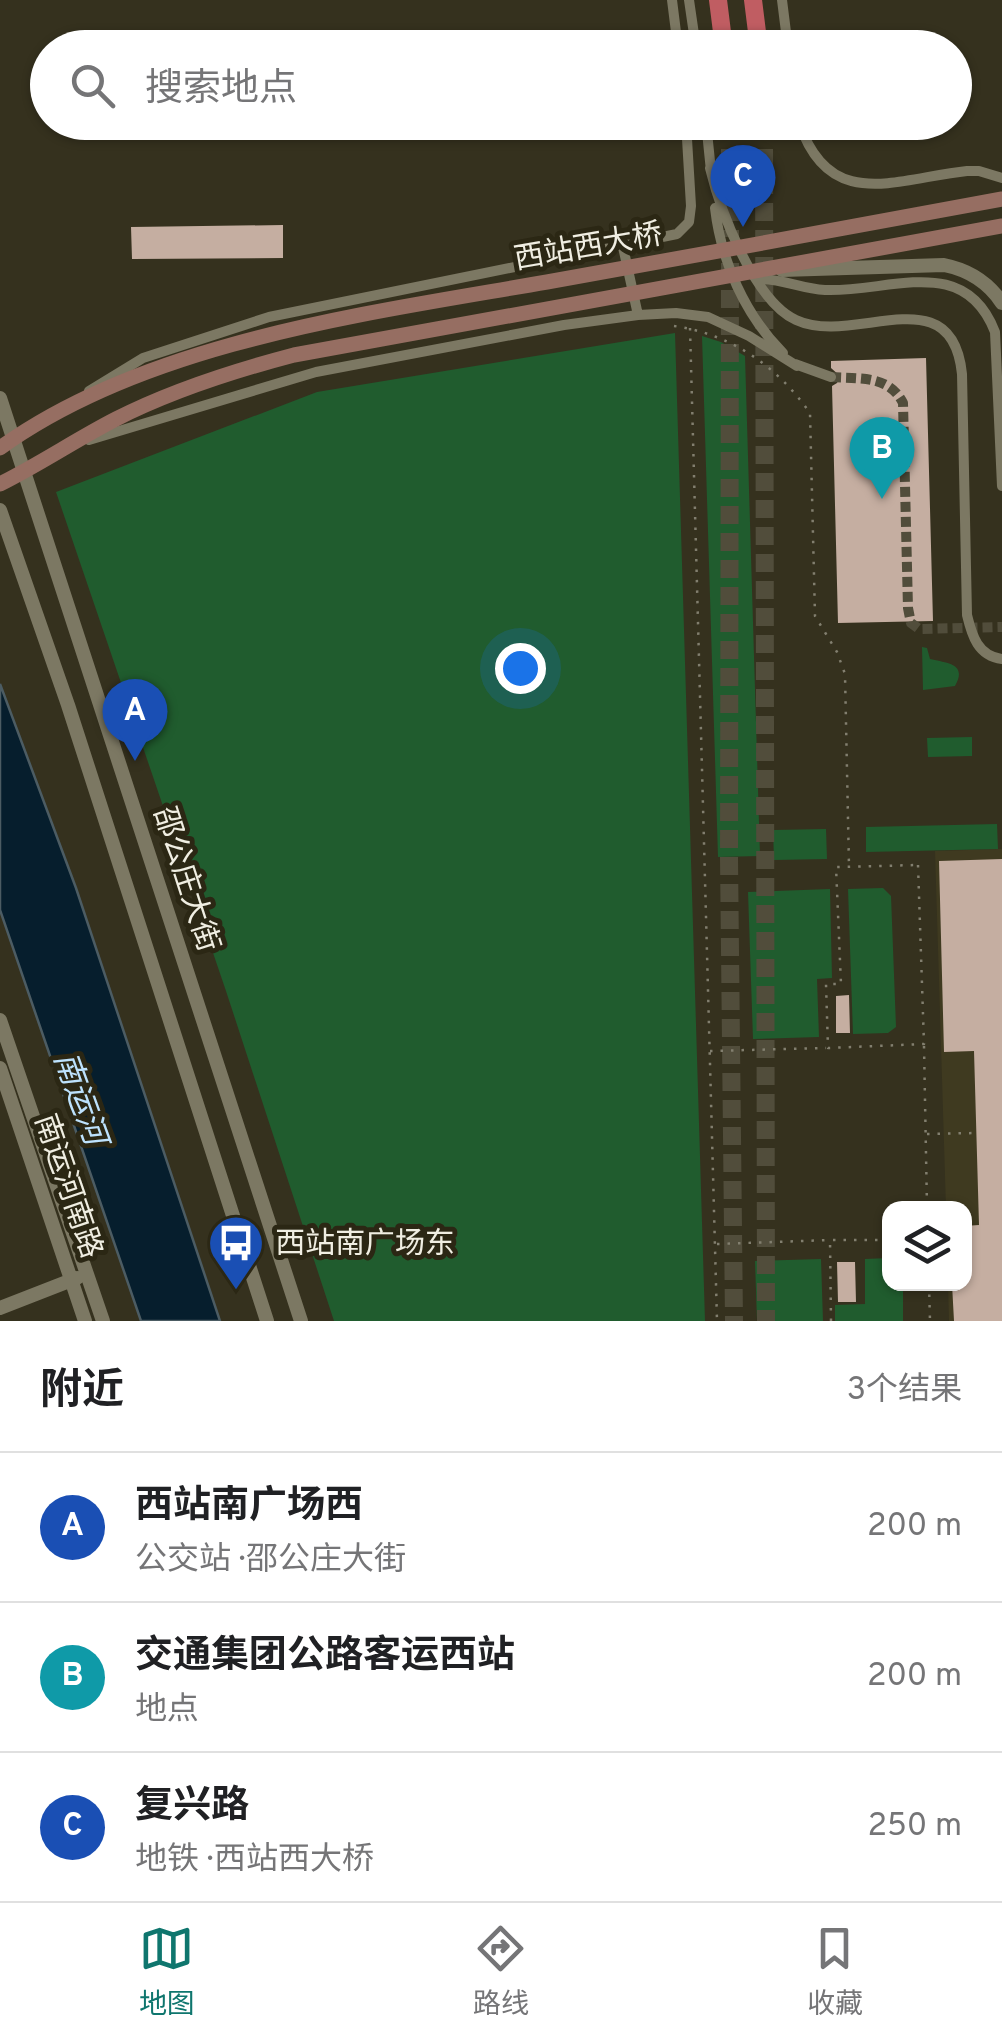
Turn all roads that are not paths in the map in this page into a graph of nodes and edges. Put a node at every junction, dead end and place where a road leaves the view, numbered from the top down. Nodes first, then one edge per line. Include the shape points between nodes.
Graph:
1 (672, 0) edge
2 (690, 0) edge
3 (718, 0) edge
4 (782, 0) edge
5 (754, 2) edge
6 (676, 30) edge
7 (694, 30) edge
8 (722, 30) edge
9 (757, 30) edge
10 (786, 30) edge
11 (687, 140) edge
12 (708, 140) edge
13 (807, 140) edge
14 (710, 168) junction
15 (1002, 178) edge
16 (1002, 200) edge
17 (1002, 226) edge
18 (623, 247) junction
19 (764, 274) junction
20 (736, 281) junction
21 (1002, 303) edge
22 (638, 315) junction
23 (797, 366) junction
24 (831, 378) tunnel mouth
25 (0, 398) edge
26 (75, 401) junction
27 (7, 443) edge
28 (74, 444) junction
29 (24, 472) junction
30 (0, 484) edge
31 (1002, 486) edge
32 (0, 510) edge
33 (1002, 659) edge
34 (0, 1020) edge
35 (0, 1068) edge
36 (88, 1274) junction
37 (71, 1280) junction
38 (0, 1308) edge
39 (85, 1321) edge
40 (103, 1321) edge
41 (268, 1321) edge
42 (301, 1321) edge

1 - 6 street
2 - 7 street
3 - 8 highway
4 - 10 street
5 - 9 highway
11 - 18 street via 689,222 678,234
12 - 14 street
13 - 15 street via 830,171 869,186 979,170
14 - 19 street via 724,218
14 - 20 street via 722,248
16 - 26 main road, 西站西大桥 via 380,310 186,360
17 - 19 main road, 西站西大桥
18 - 22 street
18 - 26 street via 269,317 142,358
19 - 20 street
19 - 21 street via 944,265 970,273
19 - 28 main road, 西站西大桥 via 332,346 242,368 116,419
19 - 31 street via 828,290 939,282 977,301 995,332
19 - 33 street via 774,305 799,322 926,320 954,339 962,374 967,615 975,642
20 - 23 street via 753,316
22 - 23 street via 708,318
22 - 28 street via 316,372
23 - 24 street
25 - 27 street, 邵公庄大街
26 - 27 main road, 西站西大桥
27 - 29 street, 邵公庄大街
28 - 29 main road, 西站西大桥
29 - 30 main road, 西站西大桥
29 - 42 street, 邵公庄大街
32 - 41 street, 邵公庄大街
34 - 36 street, 南运河南路
35 - 37 street, 南运河南路
36 - 37 street
36 - 40 street, 南运河南路
37 - 38 street
37 - 39 street, 南运河南路

